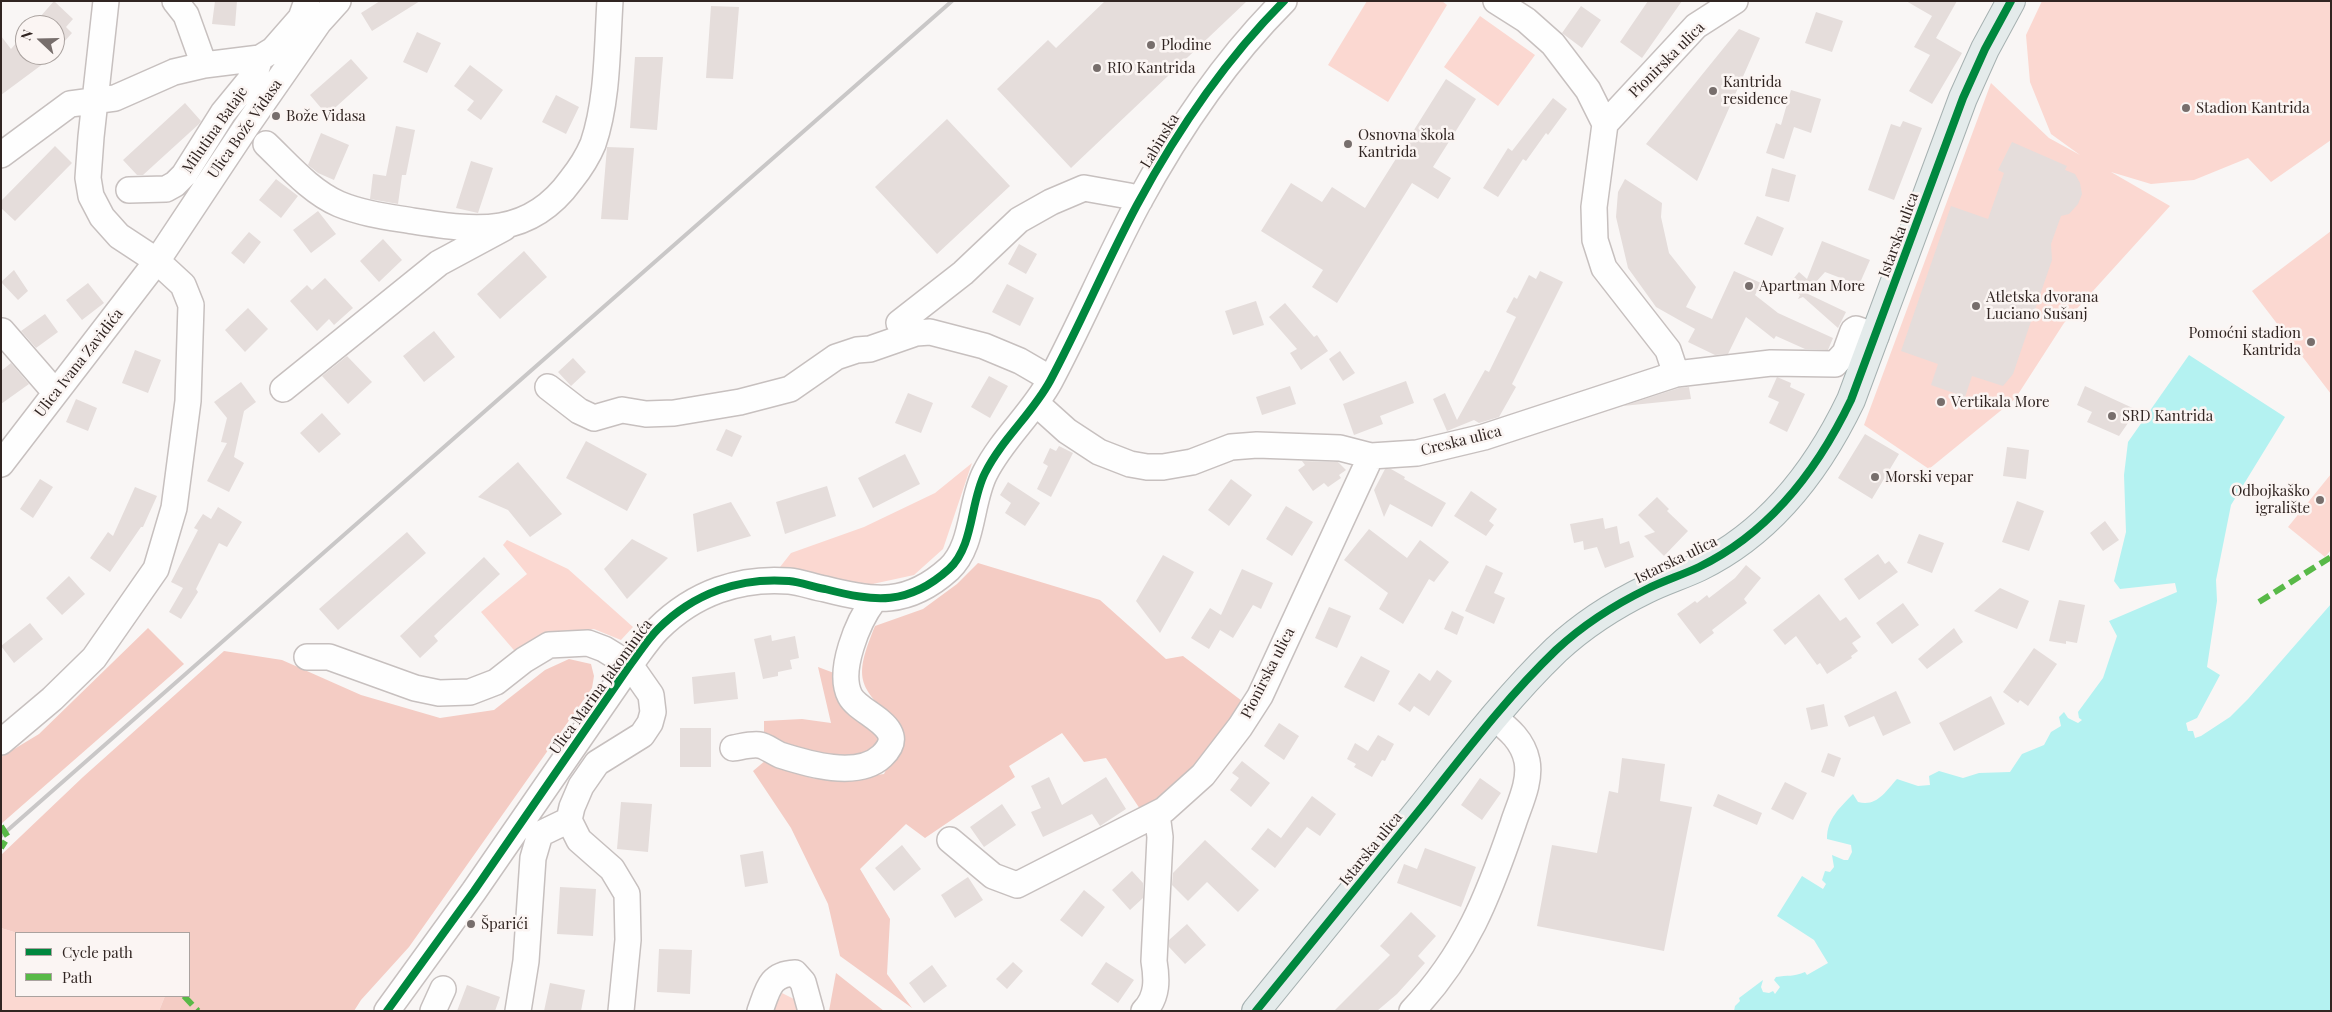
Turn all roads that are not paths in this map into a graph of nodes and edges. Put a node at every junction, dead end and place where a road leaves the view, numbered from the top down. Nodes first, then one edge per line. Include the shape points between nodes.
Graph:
1 (106, 1) edge
2 (175, 1) edge
3 (307, 1) edge
4 (338, 1) edge
5 (610, 1) edge
6 (1284, 1) edge
7 (1496, 1) edge
8 (1735, 1) edge
9 (2011, 1) edge
10 (260, 58) junction
11 (204, 65) junction
12 (94, 100) junction
13 (1605, 124) junction
14 (266, 144) dead end
15 (1, 155) edge
16 (129, 190) dead end
17 (1140, 200) junction
18 (506, 226) junction
19 (157, 261) junction
20 (1085, 313) joint
21 (899, 323) dead end
22 (2, 331) edge
23 (1876, 336) junction
24 (1676, 374) junction
25 (1051, 379) junction
26 (548, 387) dead end
27 (283, 388) dead end
28 (55, 392) junction
29 (1037, 404) junction
30 (1371, 456) junction
31 (1, 464) edge
32 (874, 600) junction
33 (307, 657) dead end
34 (630, 665) junction
35 (1493, 717) junction
36 (1, 742) edge
37 (732, 748) dead end
38 (1157, 814) junction
39 (570, 820) junction
40 (950, 840) dead end
41 (387, 1011) edge
42 (518, 1011) edge
43 (621, 1011) edge
44 (760, 1011) edge
45 (811, 1011) edge
46 (1144, 1011) edge
47 (1256, 1011) edge
48 (1412, 1011) edge

1 - 12 street
2 - 11 street via 186,15
3 - 10 street, Milutina Bataje via 301,18 273,50
4 - 19 street, Ulica Bože Vidasa via 319,22
5 - 18 street via 602,101 592,146 563,192 535,214
6 - 17 street, Labinska via 1206,92
7 - 13 street via 1526,20 1553,44 1588,90
8 - 13 street, Pionirska ulica via 1696,26
9 - 23 main road, Istarska ulica via 1966,90
10 - 11 street, Milutina Bataje
10 - 16 street, Milutina Bataje via 255,74 223,113 175,184 166,189
11 - 12 street, Milutina Bataje via 174,72 115,98
12 - 15 street, Milutina Bataje via 70,104
12 - 19 street via 88,178 91,196 102,217 119,236
13 - 24 street via 1594,207 1595,240 1604,268 1668,350
14 - 18 street via 319,192 339,204 426,223 472,228
17 - 20 street, Labinska
17 - 21 street via 1084,188 1051,202 1019,220 963,273
18 - 27 street via 490,238 440,263
19 - 28 street, Ulica Ivana Zavidića
19 - 36 street via 183,285 191,305 192,319 188,401 174,508 156,569 94,658 45,706
20 - 25 street, Ulica Marina Jakominića
22 - 28 street
23 - 24 street, Creska ulica via 1856,329 1853,331 1845,353 1835,364 1771,363
23 - 35 main road, Istarska ulica via 1851,400 1829,443 1810,472 1771,516 1738,543 1700,567 1609,609 1540,665
24 - 30 street, Creska ulica via 1484,436 1418,453
25 - 26 street via 984,346 930,332 916,333 836,358 790,389 674,414 622,410 594,418 579,411
25 - 29 street, Ulica Marina Jakominića
28 - 31 street, Ulica Ivana Zavidića
29 - 30 street, Creska ulica via 1099,452 1147,467 1192,462 1231,447 1257,445 1340,448
29 - 32 street, Ulica Marina Jakominića via 985,472 963,548 951,567 925,587 900,598
30 - 38 street, Pionirska ulica via 1260,696 1203,775
32 - 34 street, Ulica Marina Jakominića via 791,581 744,582 690,602 657,630
32 - 37 street via 860,622 846,666 846,681 851,697 885,725 890,744 884,754 862,768 849,768 804,763 759,745
33 - 34 street via 328,658 439,693 470,692 496,682 549,646 588,643
34 - 39 street via 651,695 653,712 650,723 642,735 597,763 572,807
34 - 41 street, Ulica Marina Jakominića
35 - 47 main road, Istarska ulica
35 - 48 street via 1510,729 1522,748 1528,768 1526,780 1478,918 1457,955
38 - 40 street, Pionirska ulica via 1017,885 993,876
38 - 46 street via 1160,837 1154,961 1157,979 1152,1003
39 - 42 street via 540,834 533,858 526,961
39 - 43 street via 579,840 612,869 627,894 628,940
44 - 45 street via 775,977 789,974 795,974 803,982

